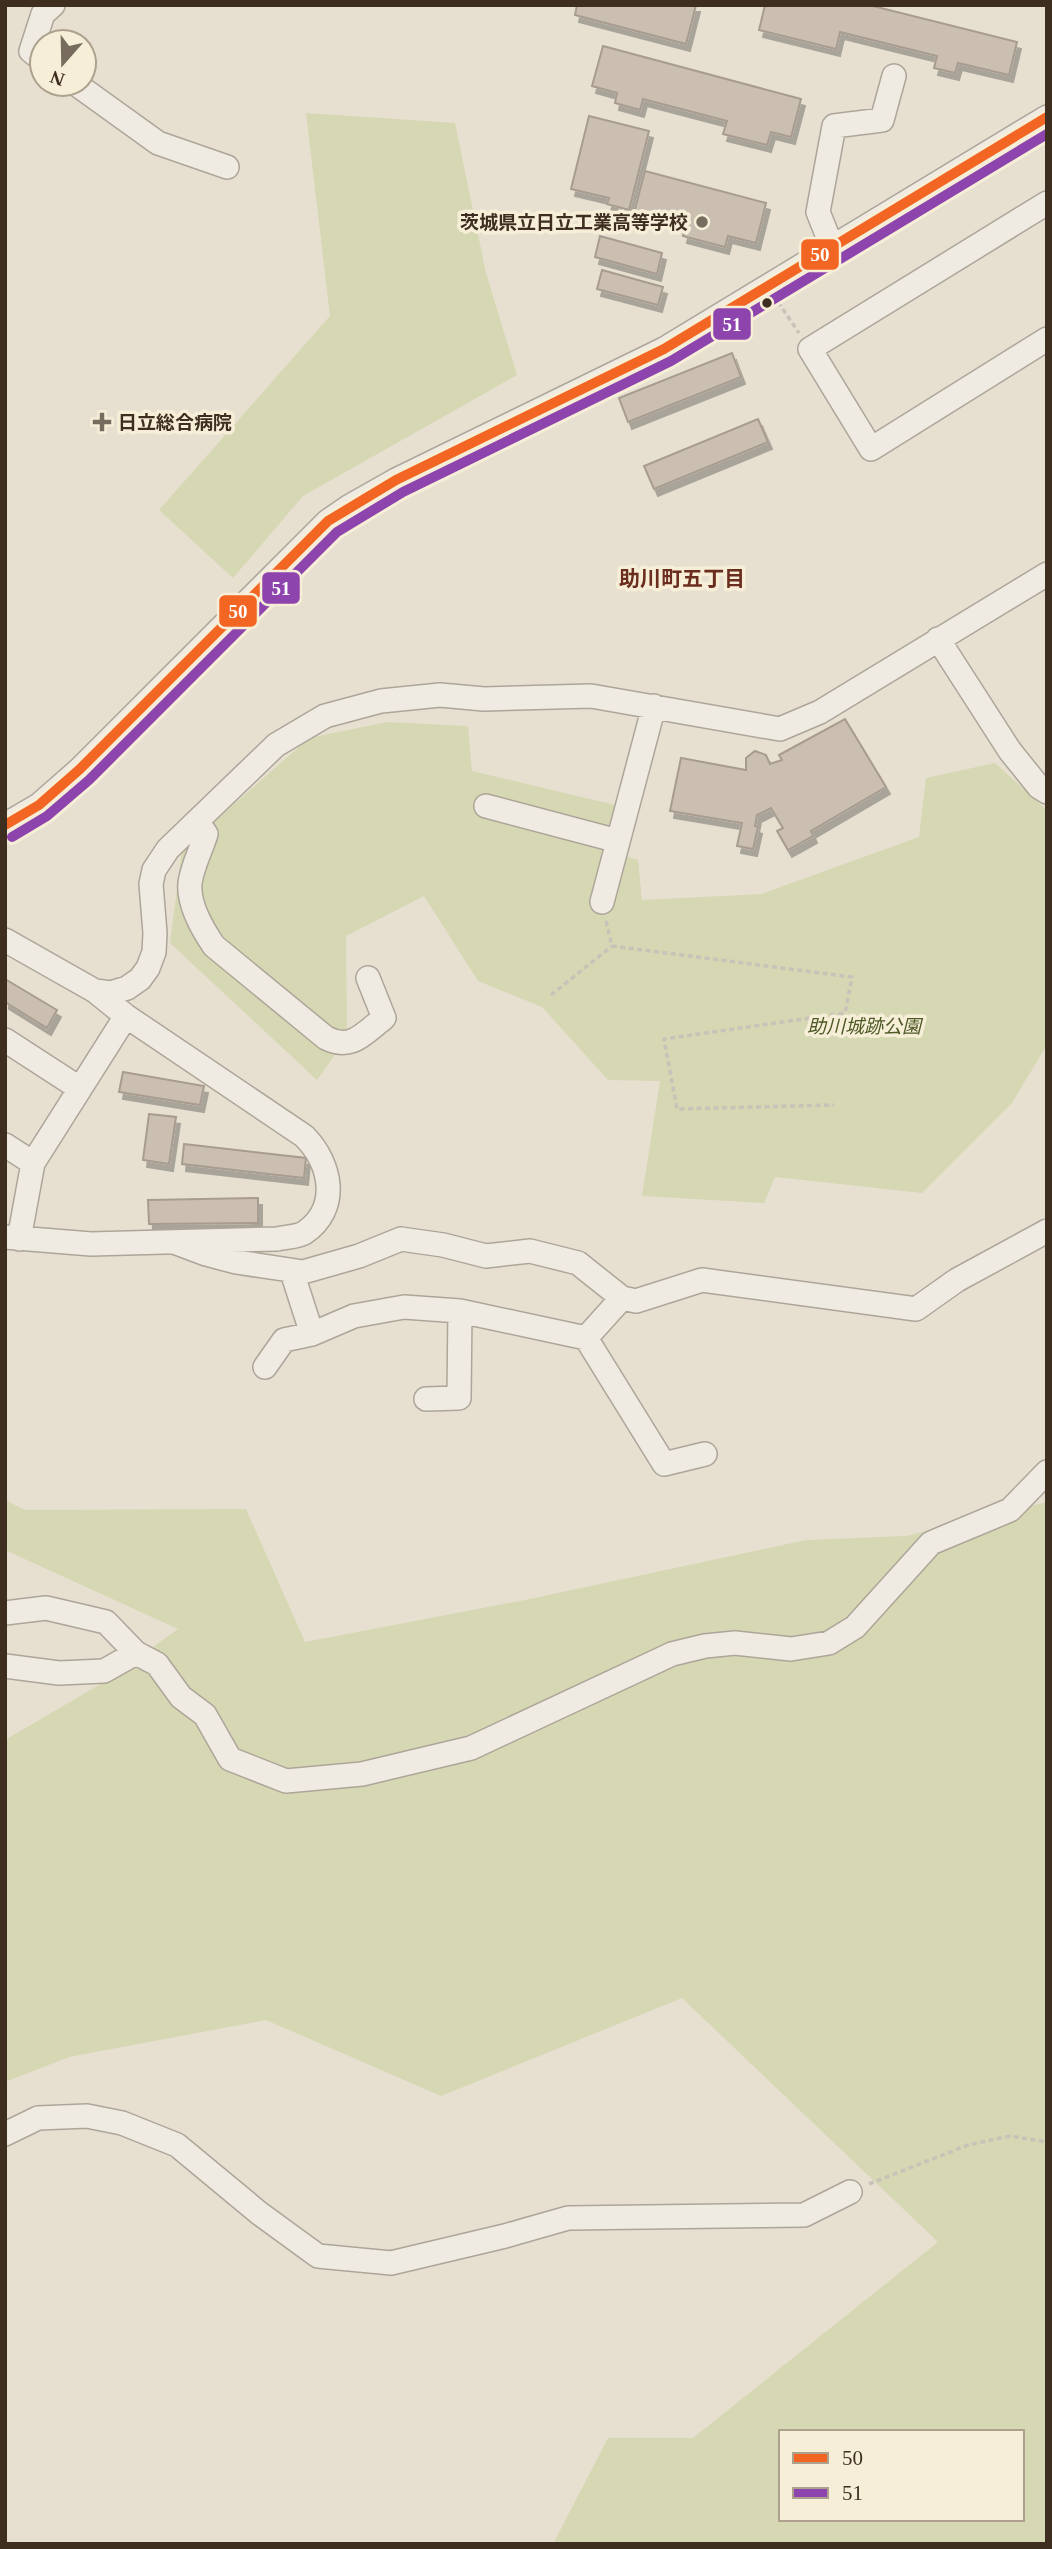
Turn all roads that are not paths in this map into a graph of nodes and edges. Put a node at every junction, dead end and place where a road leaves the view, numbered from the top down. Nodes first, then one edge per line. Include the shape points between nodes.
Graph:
1 (53, 5) edge
2 (38, 28) edge
3 (894, 76) dead end
4 (95, 98) edge
5 (1047, 117) edge
6 (227, 167) dead end
7 (1047, 203) edge
8 (832, 247) junction
9 (1047, 339) edge
10 (1047, 574) edge
11 (938, 639) junction
12 (654, 706) junction
13 (1047, 792) edge
14 (486, 806) dead end
15 (197, 821) junction
16 (5, 825) edge
17 (618, 841) junction
18 (602, 902) road end
19 (5, 940) edge
20 (368, 978) dead end
21 (95, 991) junction
22 (126, 1016) junction
23 (5, 1040) edge
24 (79, 1088) junction
25 (5, 1145) edge
26 (33, 1163) junction
27 (1047, 1231) edge
28 (12, 1238) edge
29 (174, 1242) junction
30 (292, 1272) junction
31 (622, 1298) junction
32 (460, 1311) junction
33 (312, 1334) junction
34 (586, 1338) junction
35 (265, 1367) dead end
36 (426, 1399) dead end
37 (705, 1454) dead end
38 (1047, 1472) edge
39 (5, 1613) edge
40 (136, 1653) junction
41 (5, 1666) edge
42 (5, 2134) edge
43 (850, 2192) road end

1 - 2 street via 43,14
3 - 8 street via 882,120 834,126 818,212
4 - 6 street via 158,143
5 - 8 street
7 - 9 street via 810,349 871,449
8 - 16 street via 664,349 396,480 328,521 80,769 38,805
10 - 11 street
11 - 12 street via 820,712 780,730
11 - 13 street via 1010,751
12 - 15 street via 591,696 484,699 440,695 381,701 325,716 276,745
12 - 17 street
14 - 17 street
15 - 20 street via 206,835 190,883 191,895 214,946 337,1044 352,1042 384,1018
15 - 21 street via 153,870 155,933 148,968 127,988
17 - 18 street
19 - 21 street
21 - 22 street
22 - 24 street
22 - 29 street via 304,1136 326,1167 325,1205 302,1234
23 - 24 street
24 - 26 street
25 - 26 street
26 - 28 street
27 - 31 street via 957,1280 916,1309 702,1280 636,1301
28 - 29 street via 91,1244
29 - 30 street via 236,1262
30 - 31 street via 359,1256 401,1239 486,1256 530,1251 578,1263
30 - 33 street
31 - 34 street
32 - 33 street via 404,1307 354,1315
32 - 34 street
32 - 36 street via 458,1398
33 - 35 street via 284,1340
34 - 37 street via 664,1464
38 - 40 street via 1010,1510 931,1543 855,1627 829,1643 791,1649 736,1643 672,1654 471,1748 362,1774 286,1781 230,1759 205,1715 181,1697 157,1664
39 - 40 street via 46,1608 106,1622
40 - 41 street via 104,1671 59,1673
42 - 43 street via 38,2118 87,2116 122,2123 177,2145 318,2256 391,2263 568,2218 804,2215

